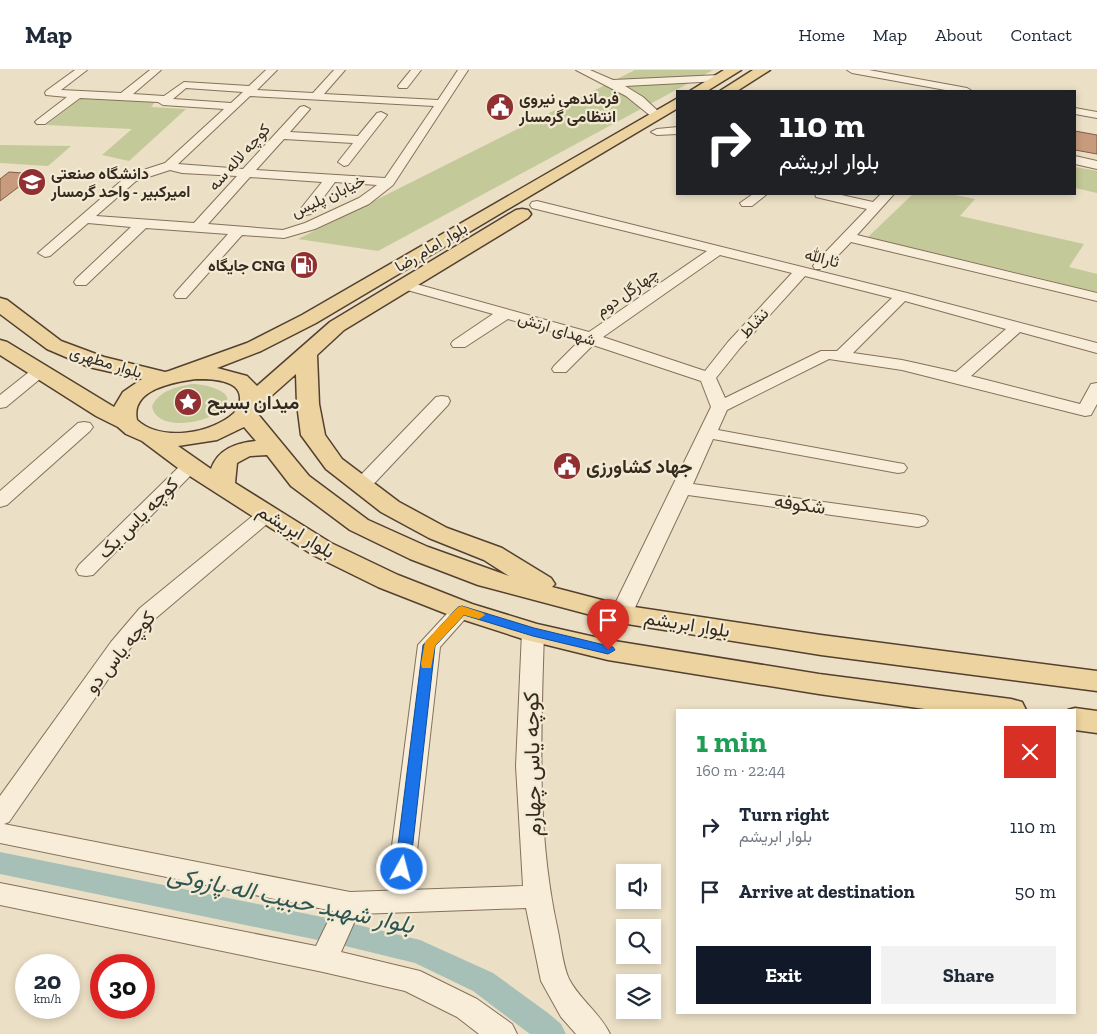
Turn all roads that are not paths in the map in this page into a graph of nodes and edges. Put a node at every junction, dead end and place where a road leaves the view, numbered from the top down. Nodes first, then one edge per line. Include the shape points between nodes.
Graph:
1 (82, 70) edge
2 (156, 70) edge
3 (340, 70) edge
4 (416, 70) edge
5 (463, 70) edge
6 (584, 70) edge
7 (734, 70) edge
8 (763, 70) edge
9 (852, 70) edge
10 (271, 71) edge
11 (195, 75) dead end
12 (720, 78) junction
13 (615, 84) junction
14 (184, 85) junction
15 (403, 86) dead end
16 (699, 90) edge
17 (729, 90) edge
18 (962, 90) edge
19 (250, 91) junction
20 (78, 94) junction
21 (316, 96) junction
22 (123, 97) junction
23 (167, 99) junction
24 (1097, 102) edge
25 (441, 103) junction
26 (676, 104) edge
27 (234, 106) junction
28 (304, 109) dead end
29 (1076, 111) edge
30 (1092, 114) edge
31 (381, 115) dead end
32 (676, 120) edge
33 (41, 122) dead end
34 (656, 123) junction
35 (676, 129) edge
36 (281, 135) junction
37 (362, 140) junction
38 (1076, 160) edge
39 (344, 162) dead end
40 (1097, 165) edge
41 (169, 166) junction
42 (246, 173) junction
43 (331, 179) junction
44 (389, 182) junction
45 (760, 195) edge
46 (825, 195) edge
47 (887, 195) edge
48 (747, 203) dead end
49 (538, 205) junction
50 (876, 207) junction
51 (306, 211) dead end
52 (84, 218) junction
53 (143, 223) junction
54 (198, 227) junction
55 (239, 230) junction
56 (848, 237) junction
57 (718, 250) junction
58 (45, 253) dead end
59 (820, 266) dead end
60 (802, 270) junction
61 (81, 282) dead end
62 (405, 285) junction
63 (181, 295) dead end
64 (902, 296) junction
65 (1097, 297) edge
66 (5, 310) edge
67 (506, 313) junction
68 (1017, 327) junction
69 (591, 338) junction
70 (270, 339) junction
71 (459, 344) dead end
72 (1097, 348) edge
73 (3, 349) edge
74 (308, 353) junction
75 (841, 356) junction
76 (560, 369) dead end
77 (40, 371) junction
78 (171, 377) junction
79 (708, 378) junction
80 (959, 378) junction
81 (1097, 388) edge
82 (442, 401) dead end
83 (0, 402) edge
84 (720, 407) junction
85 (249, 408) junction
86 (126, 422) junction
87 (84, 427) dead end
88 (707, 433) junction
89 (151, 437) junction
90 (273, 448) junction
91 (190, 466) junction
92 (898, 468) dead end
93 (222, 486) junction
94 (361, 486) junction
95 (681, 488) junction
96 (0, 501) edge
97 (267, 514) junction
98 (918, 520) dead end
99 (86, 570) dead end
100 (563, 598) junction
101 (462, 610) junction
102 (621, 614) junction
103 (533, 632) junction
104 (1097, 681) edge
105 (1004, 709) edge
106 (1076, 719) edge
107 (1097, 722) edge
108 (0, 815) edge
109 (0, 833) edge
110 (402, 869) dead end
111 (0, 894) edge
112 (536, 897) junction
113 (350, 903) junction
114 (323, 960) junction
115 (502, 1034) edge
116 (594, 1034) edge

1 - 20 street via 50,93
2 - 22 street
3 - 21 street
4 - 15 street
5 - 25 street, خیابان پلیس
6 - 13 street
7 - 12 main road
8 - 17 main road
9 - 18 street
10 - 19 street
11 - 14 street
12 - 13 street
12 - 16 main road
13 - 34 street via 645,103
14 - 19 street
14 - 23 street
19 - 21 street
19 - 27 street
20 - 22 street
20 - 33 street
21 - 25 street
22 - 23 street
23 - 27 street via 163,102
24 - 30 street
25 - 44 street, خیابان پلیس
26 - 34 main road, بلوار امام رضا
27 - 41 street
28 - 36 street, کوچه لاله سه
29 - 30 street
31 - 37 street
32 - 34 main road, بلوار امام رضا
34 - 35 street
34 - 49 main road, بلوار امام رضا
34 - 70 main road, بلوار امام رضا
36 - 37 street
36 - 42 street, کوچه لاله سه
37 - 39 street
38 - 40 street
41 - 42 street
41 - 52 street via 132,178
42 - 43 street
42 - 54 street, کوچه لاله سه
43 - 44 street
43 - 51 street
44 - 55 street, خیابان پلیس via 364,200 310,226 284,234
45 - 48 street
46 - 50 street
47 - 50 street
49 - 57 street, ثارالله
49 - 62 main road, بلوار امام رضا
50 - 56 street
52 - 53 street, خیابان پلیس
52 - 58 street
53 - 54 street, خیابان پلیس
53 - 61 street
54 - 55 street, خیابان پلیس
55 - 63 street
56 - 59 street
56 - 65 street
57 - 60 street, ثارالله
57 - 69 street, چهارگل دوم
60 - 64 street, ثارالله
60 - 79 street, نشاط
62 - 67 street, شهدای ارتش
62 - 74 main road, بلوار امام رضا via 337,326
64 - 68 street, ثارالله
64 - 75 street
66 - 78 main road, بلوار مطهری via 54,346 97,362
67 - 69 street, شهدای ارتش
67 - 71 street
68 - 72 street, ثارالله
68 - 80 street
69 - 76 street, چهارگل دوم
69 - 79 street, شهدای ارتش
70 - 74 main road via 272,350 277,353
70 - 78 main road, بلوار امام رضا
73 - 77 main road, بلوار مطهری
74 - 85 main road, بلوار امام رضا
74 - 94 main road via 308,404 313,435 334,464
75 - 80 street
75 - 84 street via 827,354
77 - 83 street
77 - 86 main road, بلوار مطهری
78 - 85 main road, بلوار ابریشم via 205,373 231,377 244,383 251,392
78 - 86 main road, بلوار امام رضا via 140,390 129,400 124,411
79 - 84 street
80 - 81 street via 1085,411
82 - 94 street
84 - 88 street
85 - 89 main road, بلوار امام رضا via 234,424 194,438
85 - 90 main road, بلوار ابریشم
86 - 89 main road, بلوار مطهری via 135,431
87 - 96 street
88 - 92 street
88 - 95 street
89 - 91 main road, بلوار ابریشم
90 - 93 main road via 244,450 229,458 224,466
90 - 100 main road, بلوار ابریشم via 300,481 360,525 419,553 488,579
91 - 93 main road, بلوار ابریشم
91 - 99 street, کوچه یاس یک
93 - 97 main road, بلوار ابریشم
94 - 100 main road via 390,507 438,533 493,554
95 - 98 street, شکوفه
95 - 102 street
97 - 101 main road, بلوار ابریشم via 322,549 388,581
97 - 108 street, کوچه یاس دو via 182,583 136,627
100 - 102 main road, بلوار ابریشم
101 - 103 main road, بلوار ابریشم
101 - 110 street via 429,645
102 - 104 main road, بلوار ابریشم via 821,645
103 - 105 main road, بلوار ابریشم via 608,650 819,684
103 - 112 street, کوچه یاس چهارم via 528,766
106 - 107 main road
109 - 113 street
111 - 114 street
112 - 113 street
112 - 116 street, کوچه یاس چهارم via 554,980 570,1008
113 - 114 street
114 - 115 street via 410,980 467,1008

